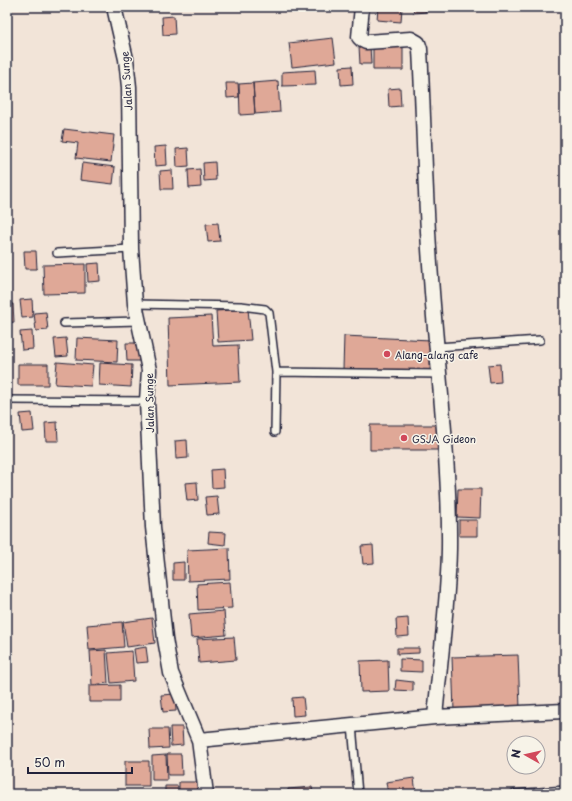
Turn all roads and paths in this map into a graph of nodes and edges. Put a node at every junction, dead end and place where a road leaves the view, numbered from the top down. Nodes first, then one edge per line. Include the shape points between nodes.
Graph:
1 (114, 7) edge
2 (362, 7) edge
3 (130, 249) junction
4 (57, 253) dead end
5 (135, 304) junction
6 (139, 321) junction
7 (64, 323) dead end
8 (540, 340) dead end
9 (437, 347) junction
10 (276, 372) junction
11 (440, 374) junction
12 (7, 400) edge
13 (147, 402) junction
14 (275, 432) dead end
15 (565, 711) edge
16 (435, 717) junction
17 (352, 725) junction
18 (199, 740) junction
19 (565, 790) edge
20 (206, 794) edge
21 (358, 794) edge
22 (514, 794) edge

1 - 3 street, Jalan Sunge via 126,59 129,87
2 - 9 street via 359,37 362,40 366,42 411,39 418,43 420,49 424,180
3 - 4 lane
3 - 5 street, Jalan Sunge
5 - 6 street, Jalan Sunge
5 - 10 lane via 241,306 265,309 269,313
6 - 7 lane
6 - 13 street, Jalan Sunge via 149,370
8 - 9 lane
9 - 11 street
10 - 11 lane
10 - 14 lane
11 - 16 street via 449,547 448,591
12 - 13 lane
13 - 18 street, Jalan Sunge via 153,528 165,640 171,673
15 - 16 street
16 - 17 street
17 - 18 street
17 - 21 lane
18 - 20 street, Jalan Sunge
19 - 22 lane

